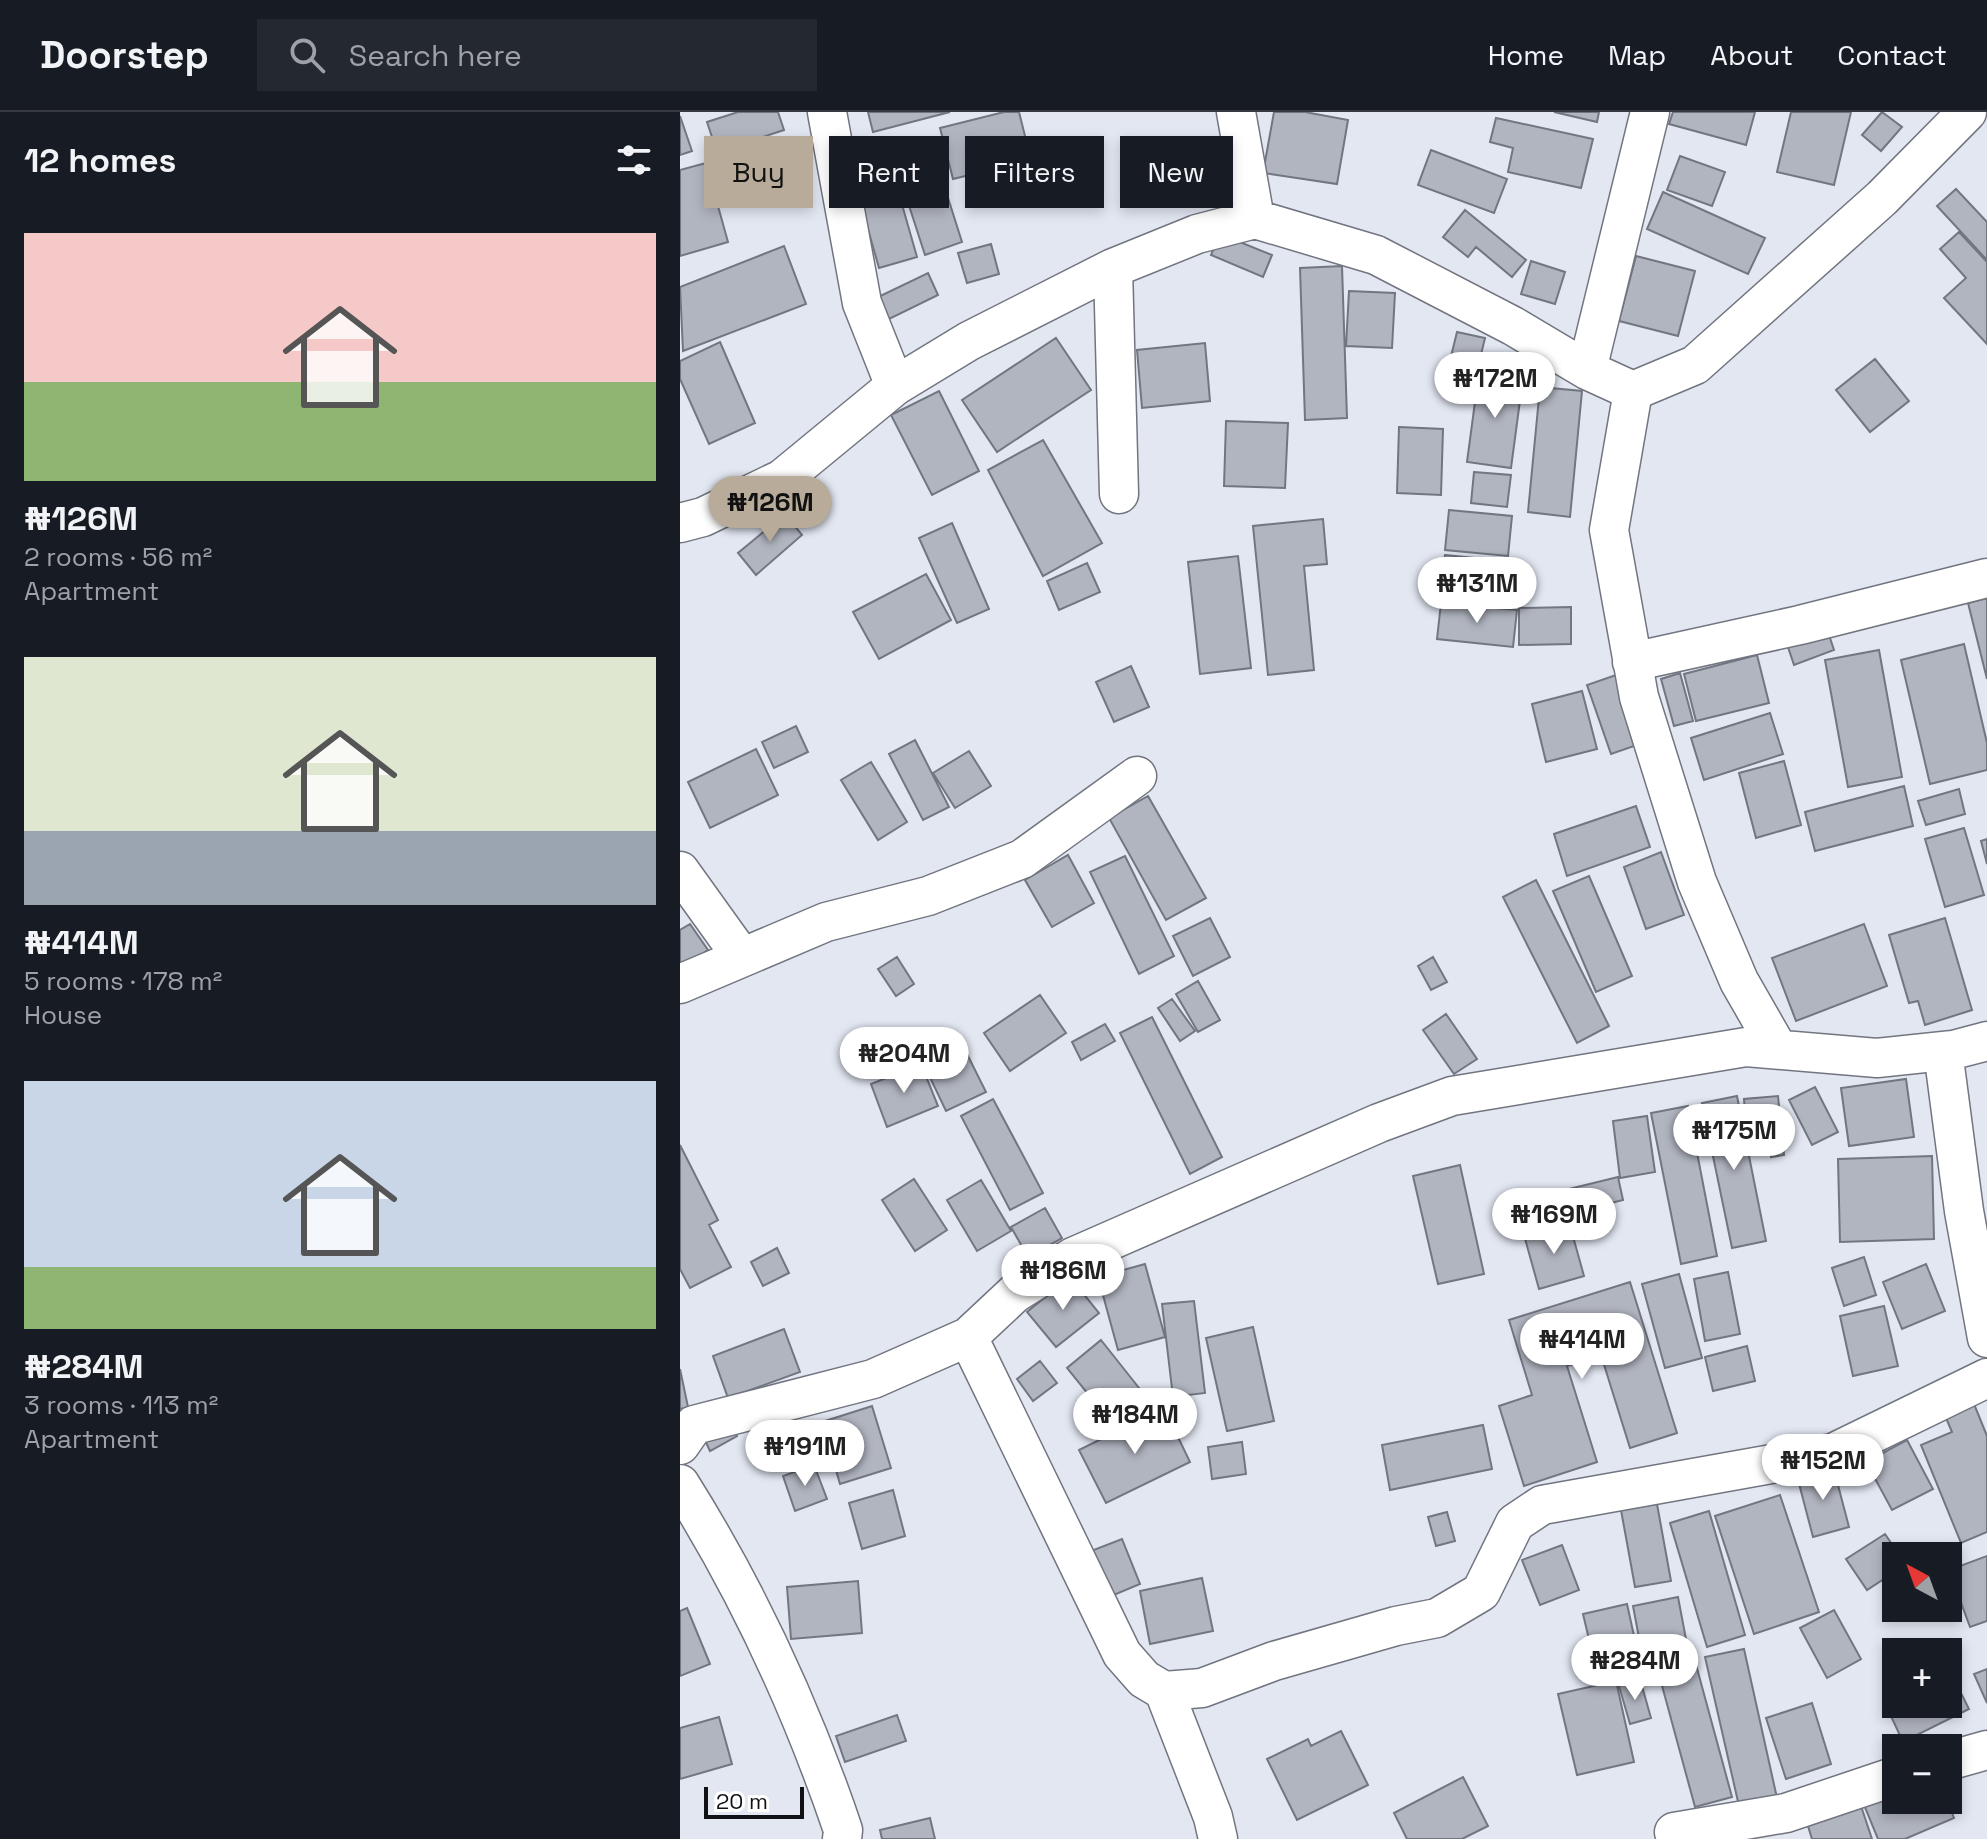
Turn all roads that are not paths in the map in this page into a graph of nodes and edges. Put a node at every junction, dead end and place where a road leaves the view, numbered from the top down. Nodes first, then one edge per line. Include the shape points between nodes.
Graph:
1 (827, 112) edge
2 (1236, 112) edge
3 (1650, 112) edge
4 (1967, 112) edge
5 (1255, 219) junction
6 (1113, 268) junction
7 (1587, 370) junction
8 (895, 386) junction
9 (1633, 391) junction
10 (1119, 494) dead end
11 (680, 523) edge
12 (1987, 578) edge
13 (1632, 662) junction
14 (1137, 776) dead end
15 (680, 871) edge
16 (741, 956) junction
17 (680, 984) edge
18 (1987, 1041) edge
19 (1778, 1049) junction
20 (1943, 1051) junction
21 (968, 1337) junction
22 (1987, 1338) edge
23 (1987, 1378) edge
24 (680, 1445) edge
25 (680, 1484) edge
26 (1164, 1691) junction
27 (1987, 1750) edge
28 (1962, 1757) edge
29 (1882, 1781) edge
30 (1674, 1832) dead end
31 (842, 1839) edge
32 (1218, 1839) edge

1 - 8 street via 862,303
2 - 5 street
3 - 7 street
4 - 9 street via 1882,198 1695,365
5 - 6 street via 1197,234
5 - 7 street via 1376,255
6 - 8 street via 969,341
6 - 10 street
7 - 9 street
8 - 11 street via 782,479
9 - 13 street via 1609,530
12 - 13 street
13 - 19 street via 1697,882 1739,981
14 - 16 street via 1022,859 928,896 826,922
15 - 16 street
16 - 17 street
18 - 20 street
19 - 20 street via 1877,1058
19 - 21 street via 1746,1047 1452,1096 1073,1257 1015,1293
20 - 22 street
21 - 24 street via 873,1379 694,1425
21 - 26 street via 1122,1654 1144,1679
23 - 26 street via 1833,1453 1542,1505 1515,1523 1481,1592 1437,1618 1274,1661 1202,1688
25 - 31 street via 717,1542 812,1739
26 - 32 street
27 - 28 street
29 - 30 street via 1786,1813

